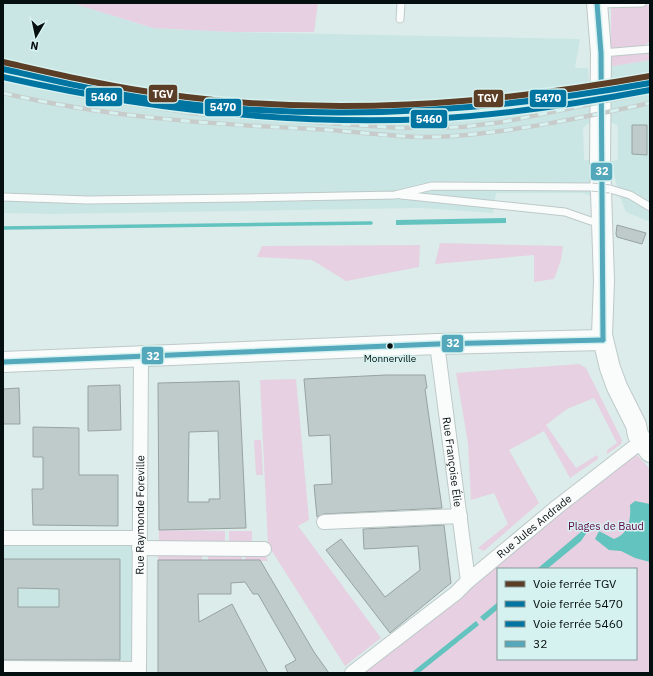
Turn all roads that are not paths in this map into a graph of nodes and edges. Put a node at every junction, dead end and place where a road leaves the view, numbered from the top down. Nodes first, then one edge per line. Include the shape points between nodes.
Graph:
1 (401, 3) edge
2 (596, 3) edge
3 (642, 3) edge
4 (400, 19) dead end
5 (650, 49) edge
6 (600, 64) junction
7 (395, 195) junction
8 (3, 197) edge
9 (650, 207) edge
10 (601, 222) junction
11 (603, 340) junction
12 (437, 344) junction
13 (141, 356) junction
14 (3, 362) edge
15 (644, 439) edge
16 (460, 516) junction
17 (324, 522) dead end
18 (3, 538) edge
19 (139, 543) junction
20 (264, 549) dead end
21 (468, 581) junction
22 (3, 668) edge
23 (139, 671) edge
24 (352, 673) edge

1 - 4 lane
2 - 3 lane
2 - 6 street
5 - 6 lane
6 - 10 street
7 - 8 lane via 88,200
7 - 9 lane, bridge via 432,186 592,187 630,195
7 - 10 lane via 565,212
10 - 11 street
11 - 12 street
11 - 15 street via 612,374
12 - 13 street
12 - 16 street, Rue Françoise Élie
13 - 14 street
13 - 19 street, Rue Raymonde Foreville
15 - 21 street, Rue Jules Andrade
16 - 17 street
16 - 21 street, Rue Françoise Élie
18 - 19 street
19 - 20 street
19 - 23 street, Rue Raymonde Foreville
21 - 24 street, Rue Jules Andrade
22 - 23 street

